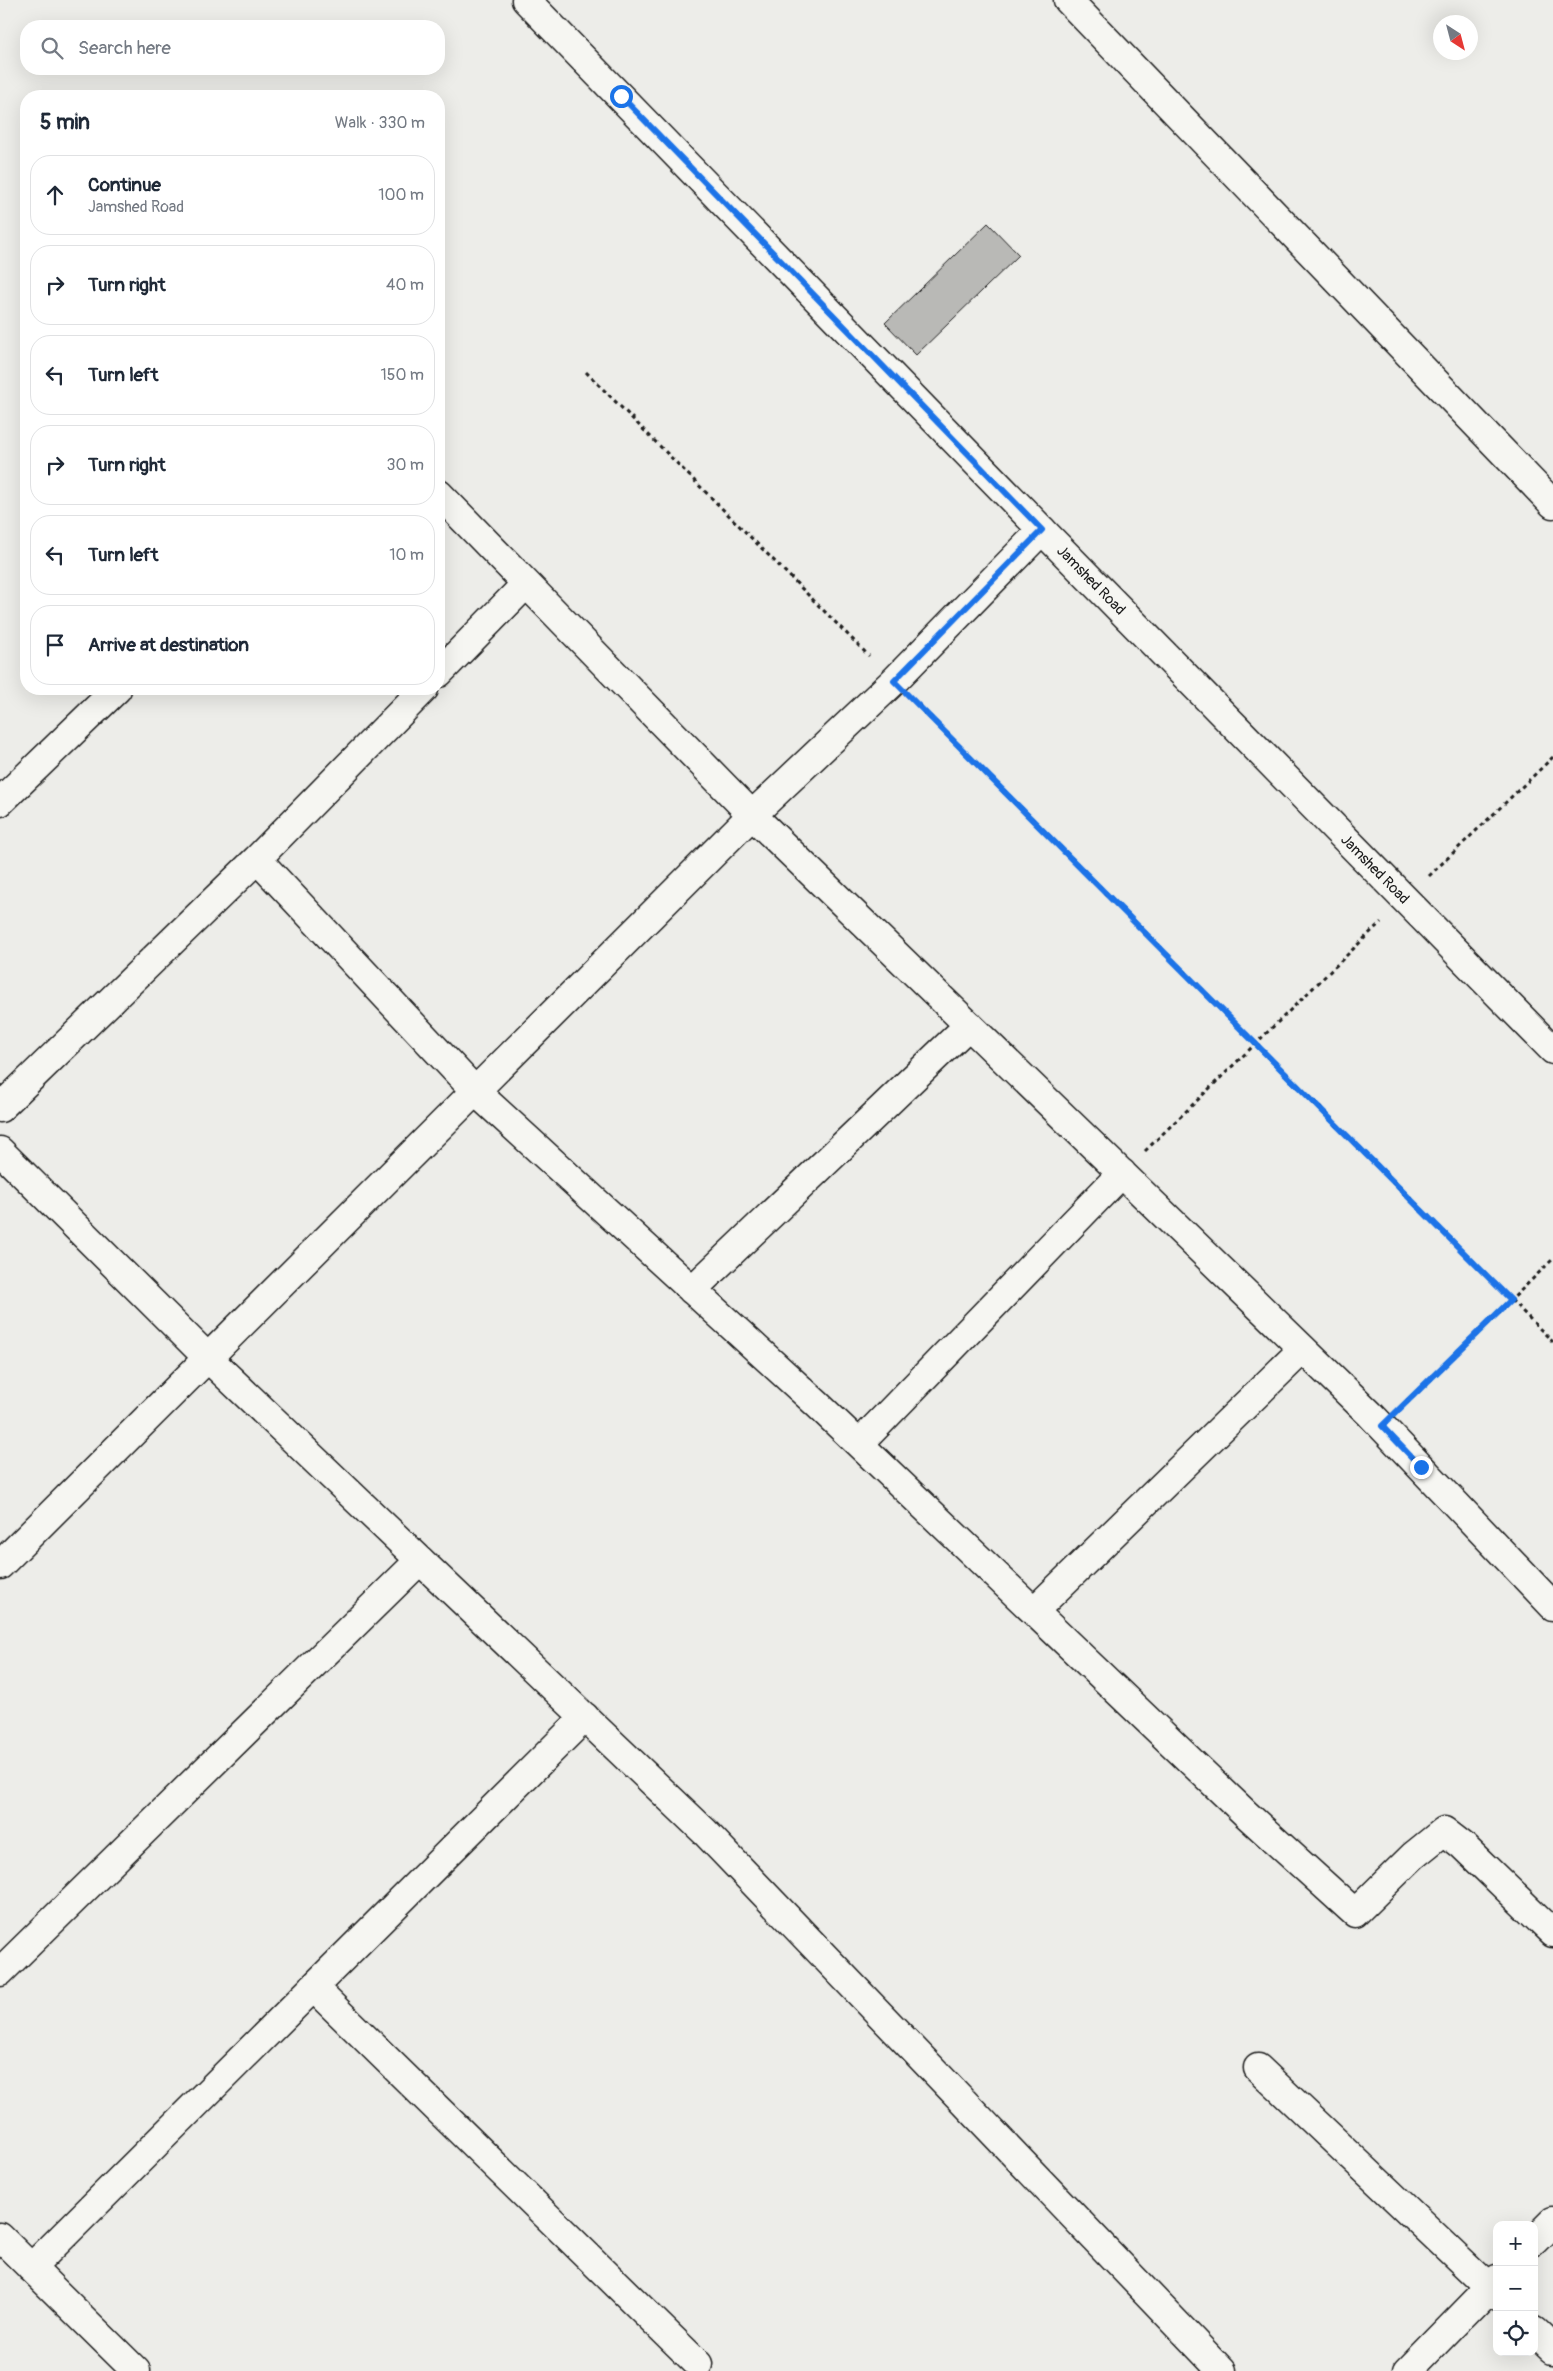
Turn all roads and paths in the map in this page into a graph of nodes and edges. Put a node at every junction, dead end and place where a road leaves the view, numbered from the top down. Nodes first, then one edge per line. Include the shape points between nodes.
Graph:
1 (526, 0) edge
2 (1068, 0) edge
3 (586, 372) dead end
4 (445, 500) edge
5 (1553, 504) edge
6 (1042, 530) junction
7 (526, 584) junction
8 (445, 667) edge
9 (894, 681) junction
10 (111, 695) edge
11 (418, 695) edge
12 (1553, 757) edge
13 (0, 802) edge
14 (752, 815) junction
15 (257, 859) junction
16 (1405, 900) junction
17 (969, 1025) junction
18 (1256, 1044) junction
19 (1553, 1050) edge
20 (476, 1092) junction
21 (0, 1108) edge
22 (0, 1152) edge
23 (1122, 1173) junction
24 (1553, 1259) edge
25 (692, 1290) junction
26 (1511, 1300) junction
27 (1553, 1342) edge
28 (1303, 1349) junction
29 (208, 1358) junction
30 (1382, 1426) junction
31 (859, 1444) junction
32 (420, 1560) junction
33 (0, 1565) edge
34 (1553, 1606) edge
35 (1034, 1611) junction
36 (585, 1716) junction
37 (1553, 1933) edge
38 (0, 1972) edge
39 (313, 1987) junction
40 (1258, 2068) dead end
41 (1553, 2222) edge
42 (0, 2237) edge
43 (1538, 2237) edge
44 (31, 2268) junction
45 (1493, 2286) edge
46 (1493, 2288) edge
47 (1538, 2335) edge
48 (1553, 2349) edge
49 (698, 2364) dead end
50 (136, 2371) edge
51 (1222, 2371) edge
52 (1408, 2371) edge

1 - 6 street, Jamshed Road
2 - 5 street
3 - 9 path
4 - 7 street
6 - 9 street
6 - 16 street, Jamshed Road
7 - 8 street
7 - 14 street
9 - 14 street
9 - 18 path
10 - 13 street
11 - 15 street
12 - 16 path
14 - 17 street
14 - 20 street
15 - 20 street
15 - 21 street
16 - 18 path
16 - 19 street, Jamshed Road
17 - 23 street
17 - 25 street
18 - 23 path
18 - 26 path
20 - 25 street
20 - 29 street
22 - 29 street
23 - 28 street
23 - 31 street
24 - 26 path
25 - 31 street
26 - 27 path
26 - 30 path
28 - 30 street
28 - 35 street
29 - 32 street
29 - 33 street
30 - 34 street
31 - 35 street
32 - 36 street
32 - 38 street
35 - 37 street via 1246,1814 1355,1913 1413,1856 1444,1831
36 - 39 street
36 - 51 street via 706,1832
39 - 44 street
39 - 49 street
40 - 45 street
41 - 43 street
42 - 44 street
44 - 50 street
46 - 52 street
47 - 48 street

